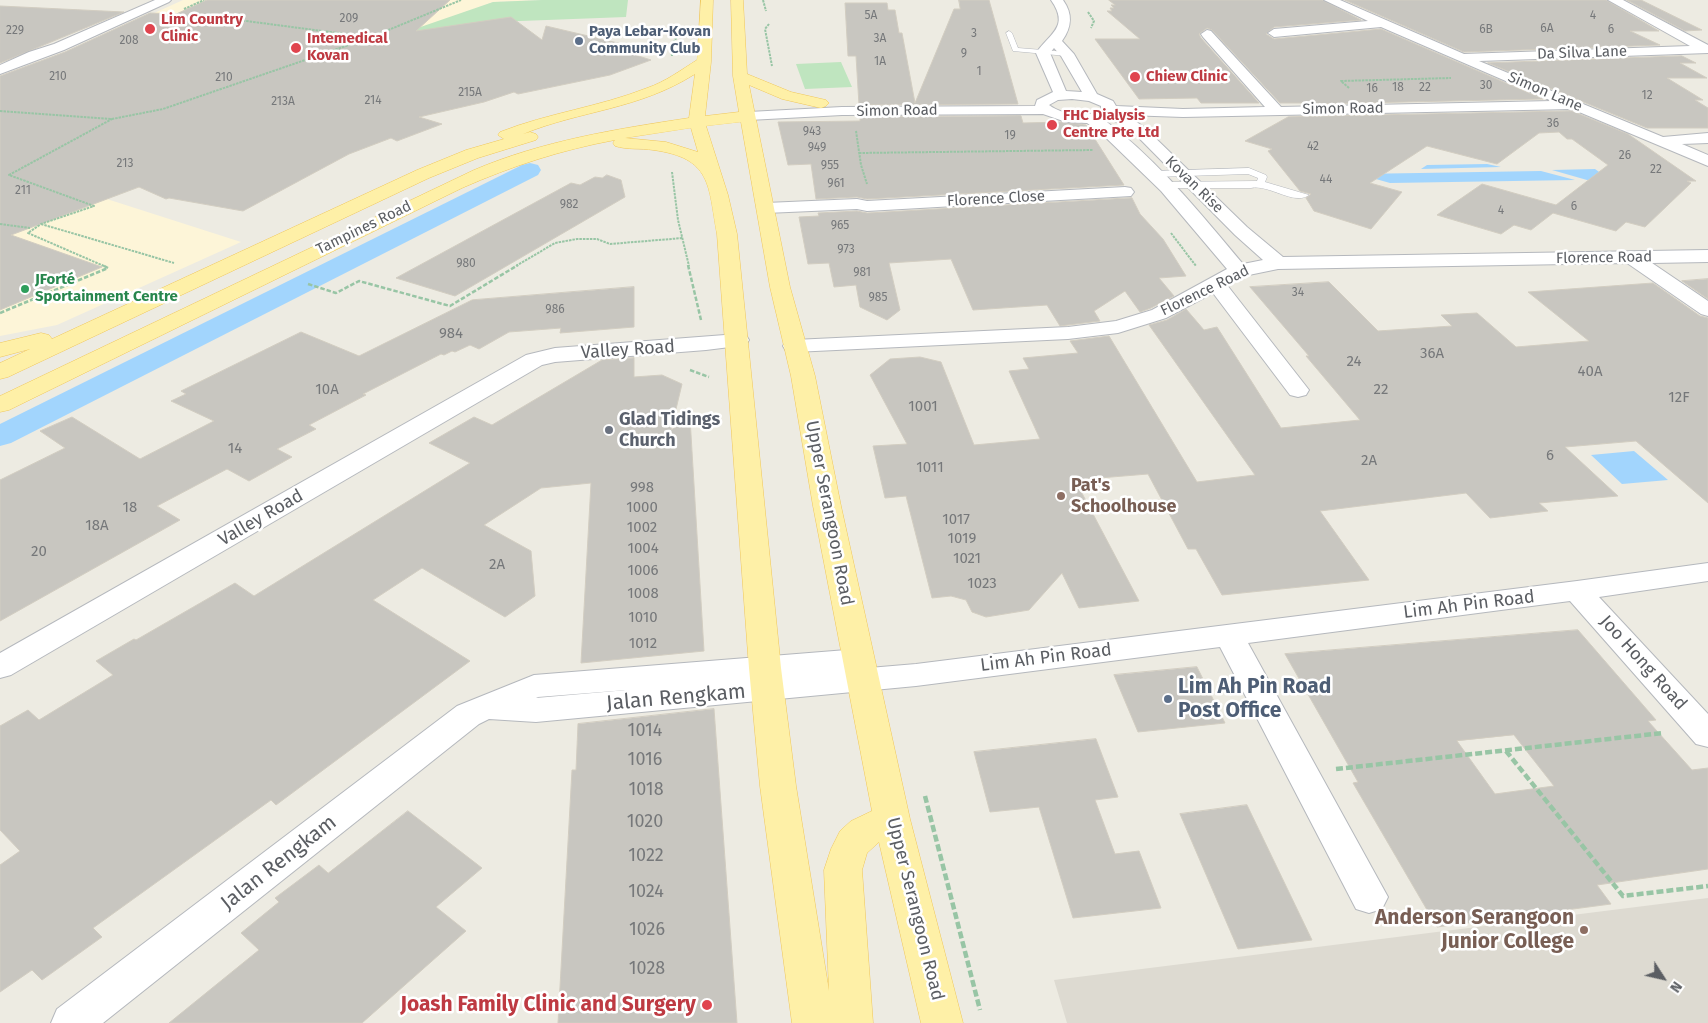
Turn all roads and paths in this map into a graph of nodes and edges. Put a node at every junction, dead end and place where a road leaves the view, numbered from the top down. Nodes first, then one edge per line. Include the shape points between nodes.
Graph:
1 (152, 0) edge
2 (165, 0) edge
3 (461, 0) edge
4 (706, 0) edge
5 (737, 0) edge
6 (763, 0) edge
7 (1056, 0) edge
8 (1330, 0) edge
9 (1614, 0) edge
10 (766, 11) dead end
11 (208, 16) dead end
12 (1382, 23) junction
13 (1009, 33) dead end
14 (1274, 33) dead end
15 (1207, 34) dead end
16 (369, 38) junction
17 (1054, 49) junction
18 (1707, 49) edge
19 (34, 55) junction
20 (1460, 57) junction
21 (704, 62) junction
22 (0, 70) edge
23 (740, 76) junction
24 (1458, 77) dead end
25 (1356, 93) dead end
26 (1060, 95) junction
27 (1092, 97) junction
28 (821, 103) junction
29 (1576, 105) junction
30 (1044, 107) junction
31 (747, 110) junction
32 (1276, 110) junction
33 (0, 111) edge
34 (1108, 111) junction
35 (1151, 112) junction
36 (697, 115) junction
37 (1090, 118) junction
38 (112, 119) junction
39 (1132, 125) junction
40 (856, 128) dead end
41 (1708, 138) edge
42 (1660, 142) junction
43 (577, 144) junction
44 (1093, 150) dead end
45 (859, 153) junction
46 (472, 154) junction
47 (1708, 161) edge
48 (861, 165) dead end
49 (710, 169) junction
50 (672, 171) dead end
51 (1188, 179) junction
52 (1160, 180) junction
53 (1260, 183) junction
54 (1125, 192) dead end
55 (1304, 196) dead end
56 (767, 211) junction
57 (0, 224) edge
58 (40, 224) junction
59 (30, 228) dead end
60 (683, 238) junction
61 (1708, 256) edge
62 (1630, 257) junction
63 (174, 263) dead end
64 (1278, 264) junction
65 (1238, 271) junction
66 (1216, 284) junction
67 (324, 289) dead end
68 (1708, 310) edge
69 (0, 312) edge
70 (84, 333) junction
71 (794, 346) junction
72 (706, 348) junction
73 (738, 348) junction
74 (0, 350) edge
75 (0, 372) edge
76 (708, 377) dead end
77 (1298, 390) dead end
78 (0, 405) edge
79 (1708, 572) edge
80 (1578, 591) junction
81 (1229, 635) junction
82 (0, 667) edge
83 (861, 670) junction
84 (767, 679) junction
85 (1705, 732) edge
86 (1506, 750) junction
87 (1302, 773) junction
88 (924, 790) dead end
89 (892, 819) junction
90 (1708, 886) edge
91 (1368, 897) dead end
92 (982, 1018) dead end
93 (71, 1023) edge
94 (813, 1023) edge
95 (852, 1023) edge
96 (942, 1023) edge

1 - 19 street via 44,47
2 - 19 street
3 - 16 path
4 - 21 main road
5 - 23 main road, Upper Serangoon Road
6 - 10 path
7 - 17 street via 1064,9 1066,21
8 - 12 street, Simon Lane
9 - 18 street, Da Silva Lane
11 - 16 path via 319,28
12 - 14 street, Simon Lane
12 - 20 street, Simon Lane
13 - 17 lane via 1012,46 1019,51
15 - 32 street
16 - 38 path via 163,109
17 - 26 street
17 - 27 street
18 - 20 street, Da Silva Lane
19 - 22 street
20 - 29 street, Simon Lane
21 - 36 main road
21 - 46 main road via 656,90 516,130
23 - 28 main road via 787,96
23 - 31 main road, Upper Serangoon Road
24 - 25 path via 1341,81
26 - 27 street
26 - 30 street via 1049,98
27 - 34 street, Kovan Rise via 1108,104
28 - 30 street, Simon Road
28 - 31 street, Simon Road
29 - 32 street, Simon Road
29 - 42 street, Simon Lane
30 - 31 street, Simon Road
30 - 37 street via 1063,116
31 - 36 main road, Tampines Road
31 - 56 main road, Upper Serangoon Road
32 - 35 street, Simon Road
33 - 38 path
34 - 35 street, Simon Road
34 - 37 street
34 - 39 street, Kovan Rise
35 - 39 street via 1134,117
36 - 43 main road, Tampines Road
36 - 46 main road, Tampines Road via 605,121 548,132
36 - 49 main road
37 - 52 street, Kovan Rise
38 - 58 path via 9,175 94,206
39 - 51 street, Kovan Rise
40 - 45 path
41 - 42 street
42 - 47 street, Simon Lane
43 - 49 main road via 652,146 692,156
43 - 78 main road, Tampines Road via 519,158 456,184
44 - 45 path
45 - 48 path
46 - 70 main road, Tampines Road
49 - 73 main road via 727,234
50 - 60 path
51 - 52 lane
51 - 52 lane
51 - 53 lane
51 - 53 lane via 1249,171 1262,177
51 - 64 street, Kovan Rise
52 - 65 street, Kovan Rise
53 - 55 lane
54 - 56 street, Florence Close via 858,209
56 - 71 main road, Upper Serangoon Road
57 - 59 path
58 - 63 path
58 - 69 path via 28,233 108,268
60 - 67 path via 610,244 597,239 554,243 450,306 359,281 336,293
60 - 72 path
61 - 62 street, Florence Road
62 - 64 street, Florence Road
62 - 68 street
64 - 65 street, Florence Road
65 - 66 street, Florence Road
66 - 71 street, Florence Road via 1159,314 1118,327 1049,334
66 - 77 street
70 - 74 main road via 35,340
70 - 75 main road, Tampines Road
71 - 83 main road, Upper Serangoon Road via 803,376
72 - 73 street, Valley Road via 724,352
72 - 76 path
72 - 82 street, Valley Road via 521,368
73 - 84 main road
79 - 80 street, Lim Ah Pin Road
80 - 81 street, Lim Ah Pin Road
80 - 85 street, Joo Hong Road
81 - 83 street, Lim Ah Pin Road via 916,675
81 - 87 street
83 - 84 street, Jalan Rengkam
83 - 89 main road, Upper Serangoon Road
84 - 93 street, Jalan Rengkam via 536,710 488,707 463,718
84 - 94 main road via 778,786
85 - 86 path
86 - 87 path
86 - 90 path via 1623,896
87 - 91 street
88 - 92 path
89 - 95 main road via 862,832 847,849 843,870
89 - 96 main road, Upper Serangoon Road

